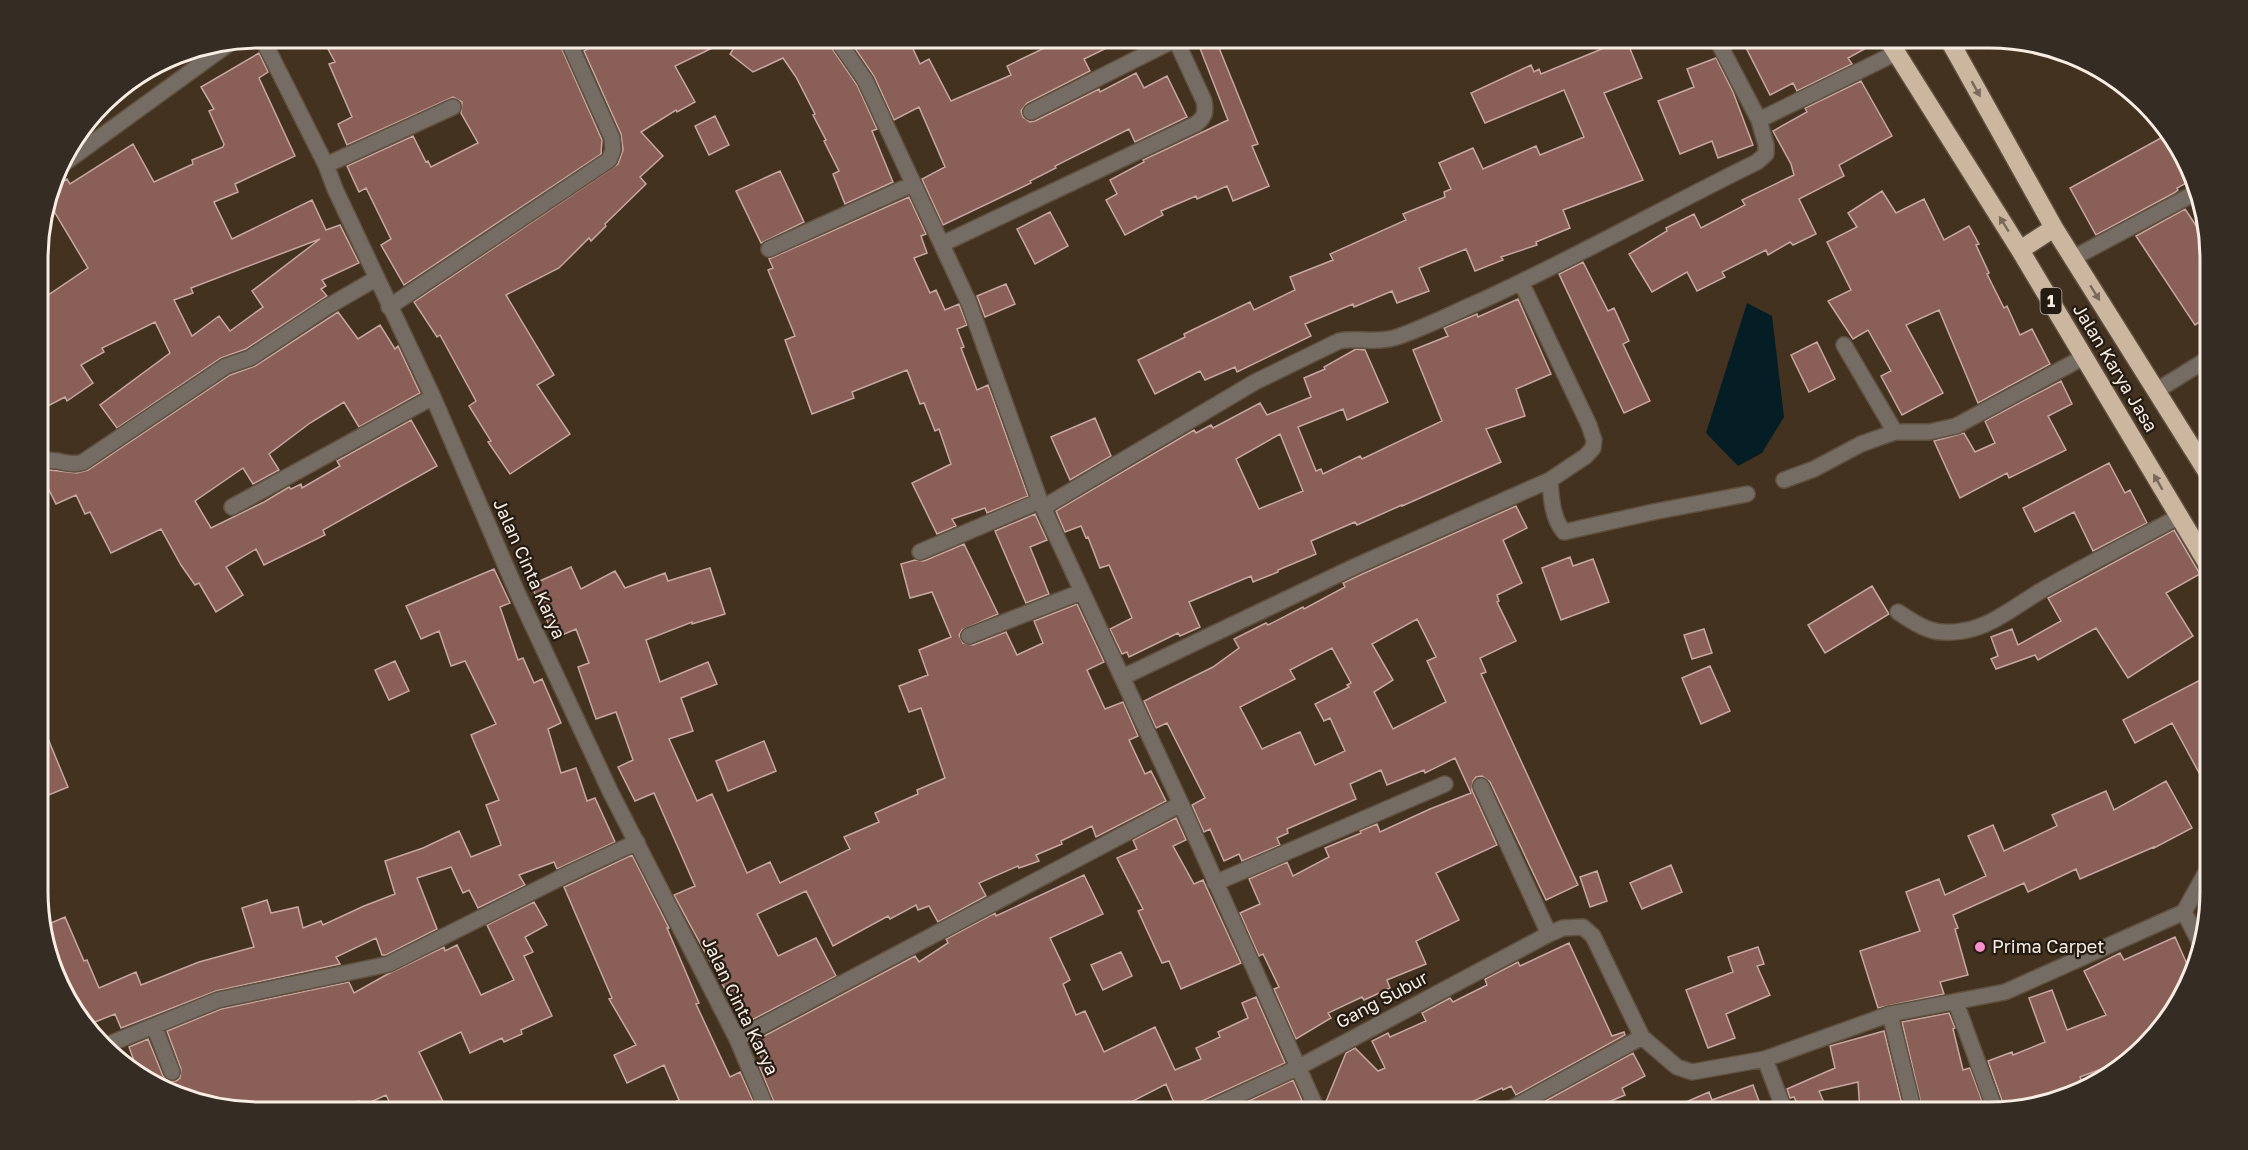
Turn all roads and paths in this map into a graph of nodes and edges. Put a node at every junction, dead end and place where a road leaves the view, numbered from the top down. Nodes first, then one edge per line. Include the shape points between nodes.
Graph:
1 (267, 48) edge
2 (572, 48) edge
3 (843, 48) edge
4 (1156, 48) edge
5 (1180, 48) edge
6 (1721, 48) edge
7 (1887, 48) edge
8 (1894, 48) edge
9 (1954, 48) edge
10 (217, 52) edge
11 (453, 107) dead end
12 (1031, 112) dead end
13 (1759, 120) junction
14 (75, 155) edge
15 (326, 165) junction
16 (912, 184) junction
17 (2190, 195) edge
18 (2054, 228) junction
19 (942, 244) junction
20 (769, 249) dead end
21 (2020, 250) junction
22 (2073, 258) junction
23 (377, 278) junction
24 (1521, 282) junction
25 (389, 307) junction
26 (1844, 345) dead end
27 (2084, 357) junction
28 (2200, 364) edge
29 (2156, 391) junction
30 (433, 397) junction
31 (1895, 432) junction
32 (48, 459) edge
33 (2200, 462) edge
34 (1550, 480) junction
35 (1784, 480) dead end
36 (1747, 494) dead end
37 (1042, 504) junction
38 (232, 507) dead end
39 (2178, 517) junction
40 (920, 552) dead end
41 (2200, 552) edge
42 (1081, 592) junction
43 (1898, 612) dead end
44 (969, 636) dead end
45 (1122, 677) junction
46 (1445, 784) dead end
47 (1481, 786) dead end
48 (1181, 804) junction
49 (637, 842) junction
50 (1215, 883) junction
51 (2200, 883) edge
52 (2184, 912) junction
53 (1549, 934) junction
54 (2196, 934) edge
55 (1956, 1003) junction
56 (1890, 1014) junction
57 (154, 1026) junction
58 (1642, 1037) junction
59 (736, 1039) junction
60 (113, 1043) edge
61 (1765, 1059) junction
62 (1299, 1067) junction
63 (172, 1072) dead end
64 (761, 1102) edge
65 (1224, 1102) edge
66 (1314, 1102) edge
67 (1523, 1102) edge
68 (1781, 1102) edge
69 (1912, 1102) edge
70 (1992, 1102) edge

1 - 15 street, Jalan Cinta Karya
2 - 25 street via 612,138 609,160
3 - 16 street via 865,80
4 - 12 street
5 - 19 street via 1204,101 1203,119
6 - 13 street
7 - 13 street
21 -> 8 highway, Jalan Karya Jasa / 1
9 -> 18 highway, Jalan Karya Jasa / 1
10 - 14 street
11 - 15 street
13 - 24 street via 1766,154 1757,162
15 - 23 street, Jalan Cinta Karya
16 - 19 street
16 - 20 street
17 - 22 street
18 - 21 highway
18 - 22 highway, Jalan Karya Jasa / 1
19 - 37 street via 969,303
21 - 27 highway, Jalan Karya Jasa / 1
22 -> 29 highway, Jalan Karya Jasa / 1
23 - 25 street, Jalan Cinta Karya
23 - 32 street via 250,358 226,366 83,462 74,465
24 - 34 street via 1594,440 1586,456
24 - 37 street via 1396,337 1339,341 1255,382
25 - 30 street, Jalan Cinta Karya
26 - 31 street
27 - 31 street via 1956,426 1929,432
39 -> 27 highway, Jalan Karya Jasa / 1
28 - 29 street
29 - 33 highway, Jalan Karya Jasa / 1
30 - 38 street
30 - 49 street, Jalan Cinta Karya via 517,592
31 - 35 street
34 - 36 street via 1552,506 1564,532
34 - 45 street
37 - 40 street
37 - 42 street
39 - 41 highway, Jalan Karya Jasa / 1
39 - 43 street via 2013,609 1962,632 1929,631
42 - 44 street
42 - 45 street
45 - 48 street
46 - 50 street
47 - 53 street
48 - 50 street
48 - 59 street
49 - 57 street via 389,964 219,1000
49 - 59 street, Jalan Cinta Karya
50 - 62 street
51 - 52 street
52 - 54 street
52 - 55 street via 2005,992
53 - 58 street, Gang Subur via 1563,928 1583,927 1593,936
53 - 62 street, Gang Subur
55 - 56 street
55 - 70 street
56 - 61 street
56 - 69 street
57 - 60 street
57 - 63 street
58 - 61 street via 1677,1067 1692,1072
58 - 67 street
59 - 64 street, Jalan Cinta Karya
61 - 68 street
62 - 65 street, Gang Subur
62 - 66 street

